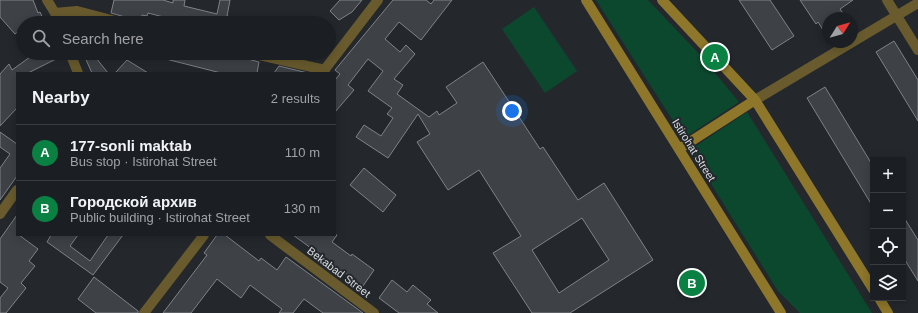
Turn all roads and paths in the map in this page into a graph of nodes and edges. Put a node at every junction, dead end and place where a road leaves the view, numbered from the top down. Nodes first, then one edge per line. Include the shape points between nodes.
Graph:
1 (47, 0) edge
2 (378, 0) edge
3 (586, 0) edge
4 (662, 0) edge
5 (887, 0) edge
6 (918, 3) edge
7 (55, 13) junction
8 (56, 16) edge
9 (96, 16) edge
10 (896, 16) junction
11 (918, 50) edge
12 (336, 55) edge
13 (73, 60) edge
14 (279, 60) edge
15 (332, 60) edge
16 (324, 71) edge
17 (78, 72) edge
18 (754, 100) junction
19 (679, 149) junction
20 (16, 191) edge
21 (0, 214) edge
22 (203, 236) edge
23 (271, 236) edge
24 (870, 284) edge
25 (881, 301) edge
26 (144, 313) edge
27 (374, 313) edge
28 (781, 313) edge
29 (888, 313) edge

1 - 7 street
2 - 12 street
3 - 19 main road, Istirohat Street
4 - 18 main road
5 - 10 street
6 - 10 street
7 - 8 street
7 - 9 street via 77,11
10 - 11 street
10 - 18 street
13 - 17 street
14 - 16 street
15 - 16 street
18 - 19 main road
18 - 24 main road
19 - 28 main road, Istirohat Street
20 - 21 street
22 - 26 street
23 - 27 street, Bekabad Street
25 - 29 main road

